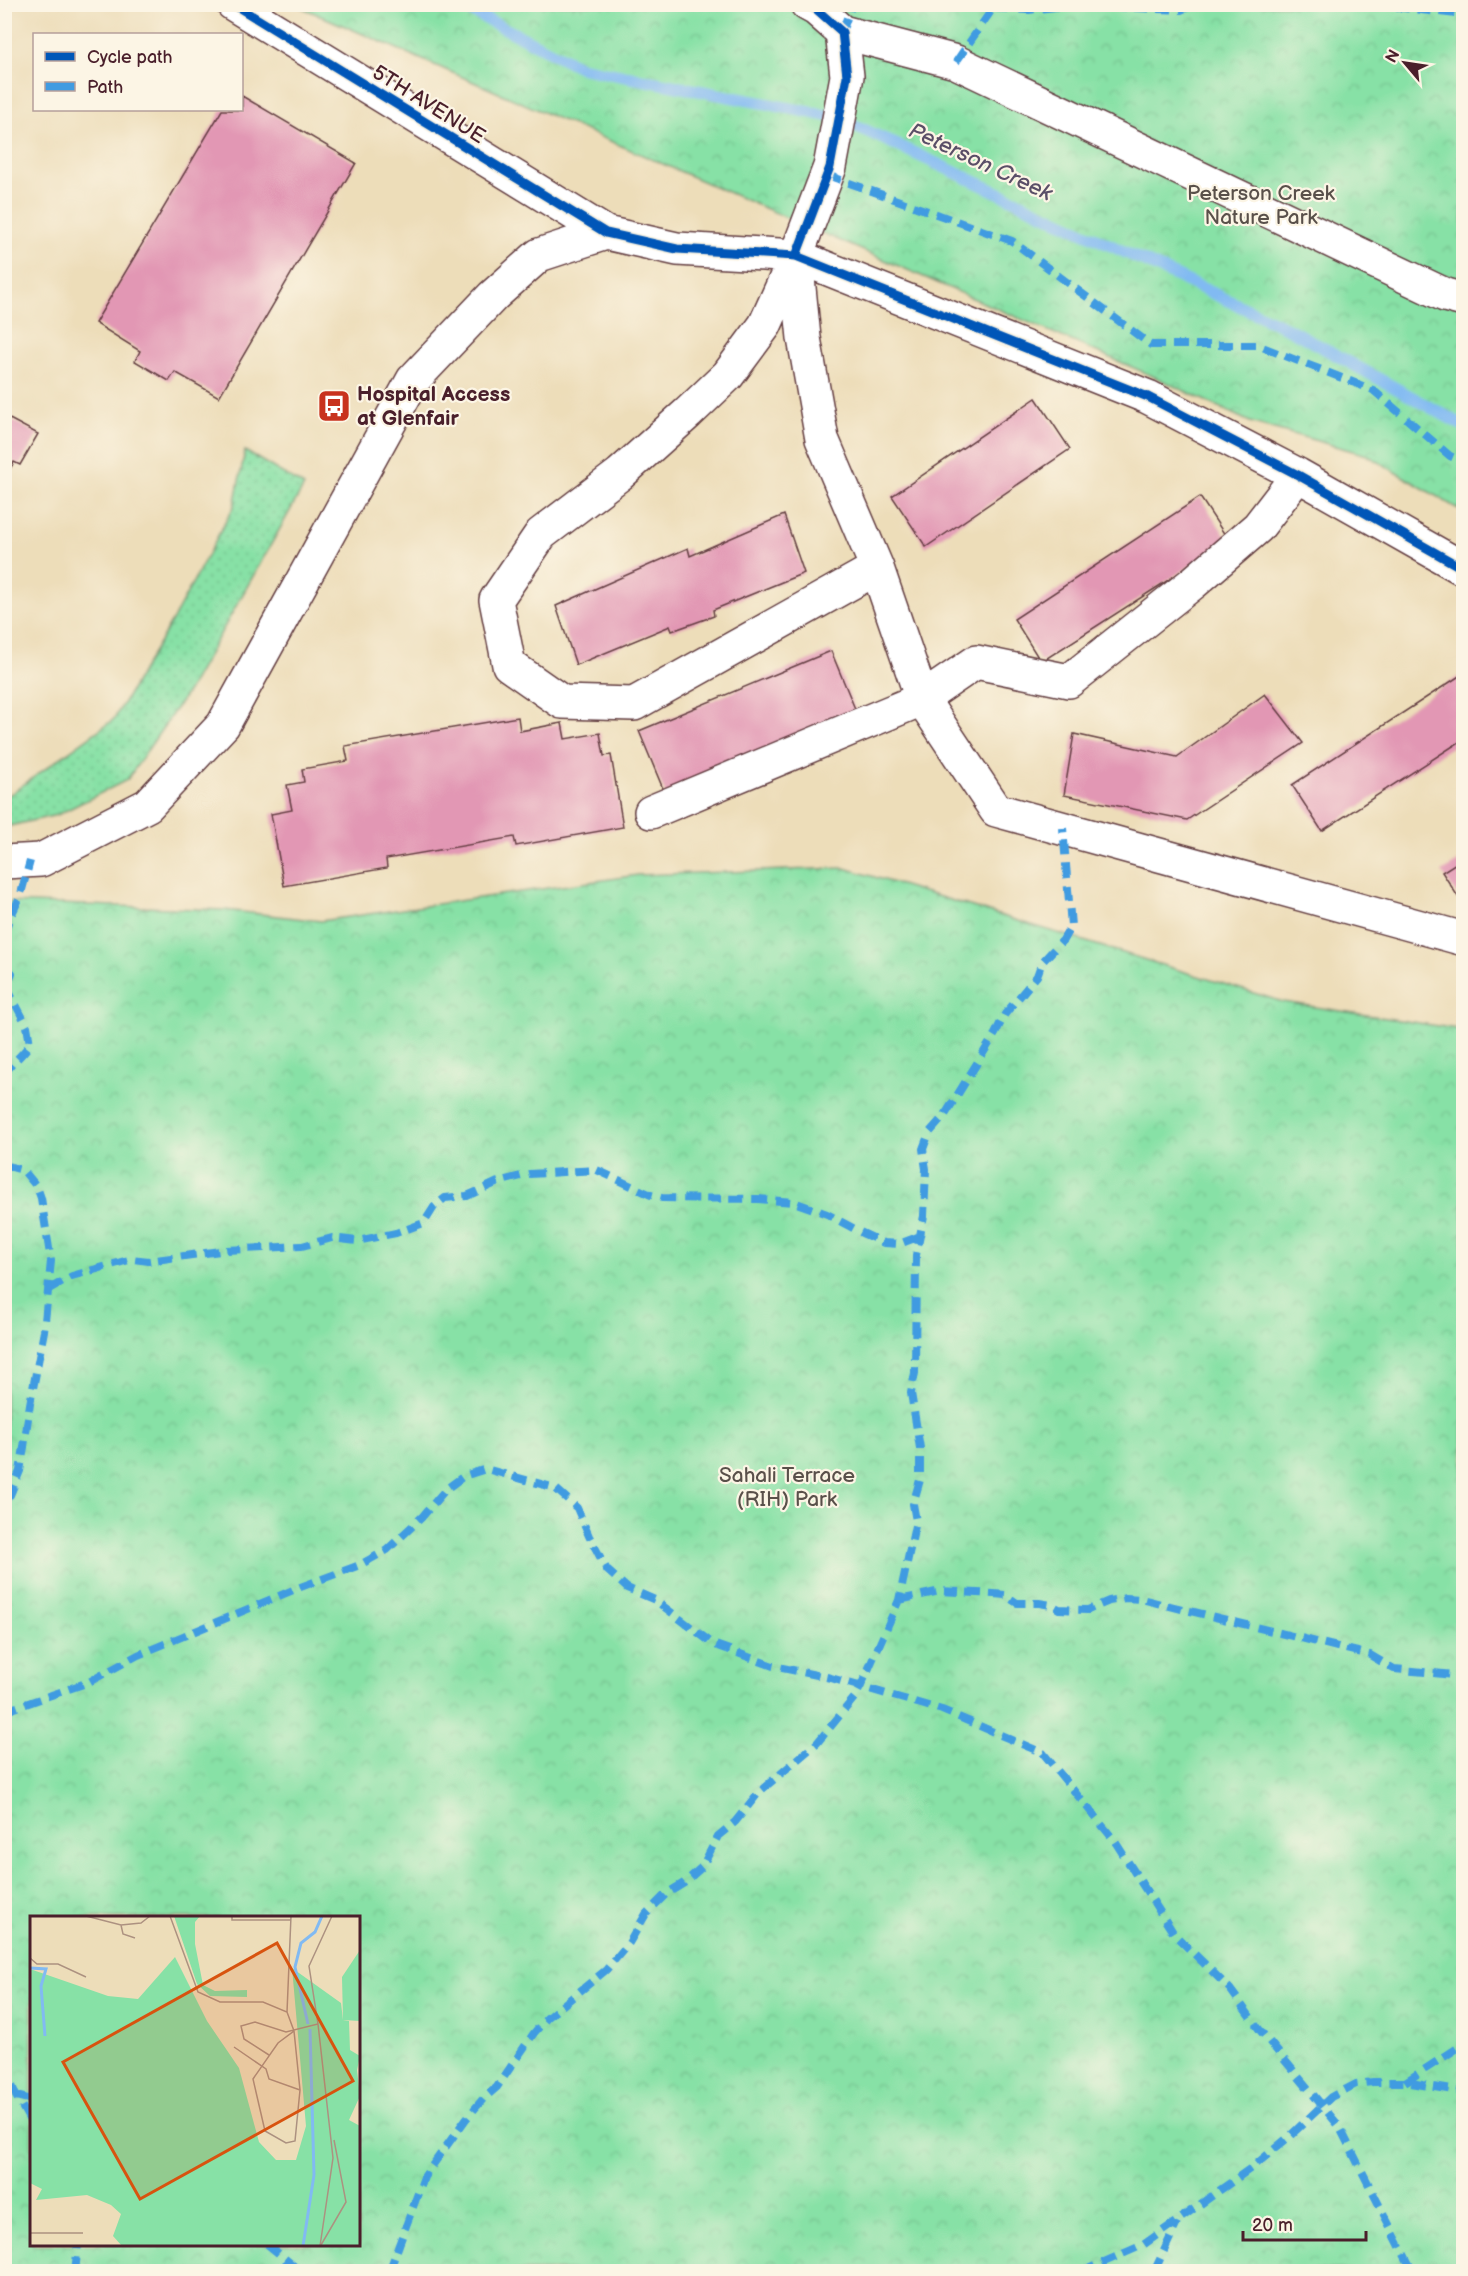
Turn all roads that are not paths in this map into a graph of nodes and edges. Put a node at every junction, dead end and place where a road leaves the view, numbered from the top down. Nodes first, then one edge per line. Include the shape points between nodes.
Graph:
1 (233, 4) edge
2 (807, 4) edge
3 (842, 32) junction
4 (606, 233) junction
5 (796, 256) junction
6 (1464, 300) edge
7 (1298, 475) junction
8 (877, 567) junction
9 (1464, 569) edge
10 (922, 699) junction
11 (651, 812) dead end
12 (4, 862) edge
13 (1464, 939) edge

1 - 4 street, 5TH AVENUE
2 - 3 street
3 - 5 street via 847,76 830,167
3 - 6 street via 956,62 1445,295
4 - 5 street via 677,249
4 - 12 street via 538,255 413,380 223,725 148,806 41,860
5 - 7 street via 1148,397
5 - 8 street via 804,338 822,439
5 - 8 street via 765,325 728,375 620,474 541,534 496,600 509,665 562,702 634,704
7 - 9 street
7 - 10 street via 1258,527 1069,681 976,662
8 - 10 street
10 - 11 street
10 - 13 street via 996,810

